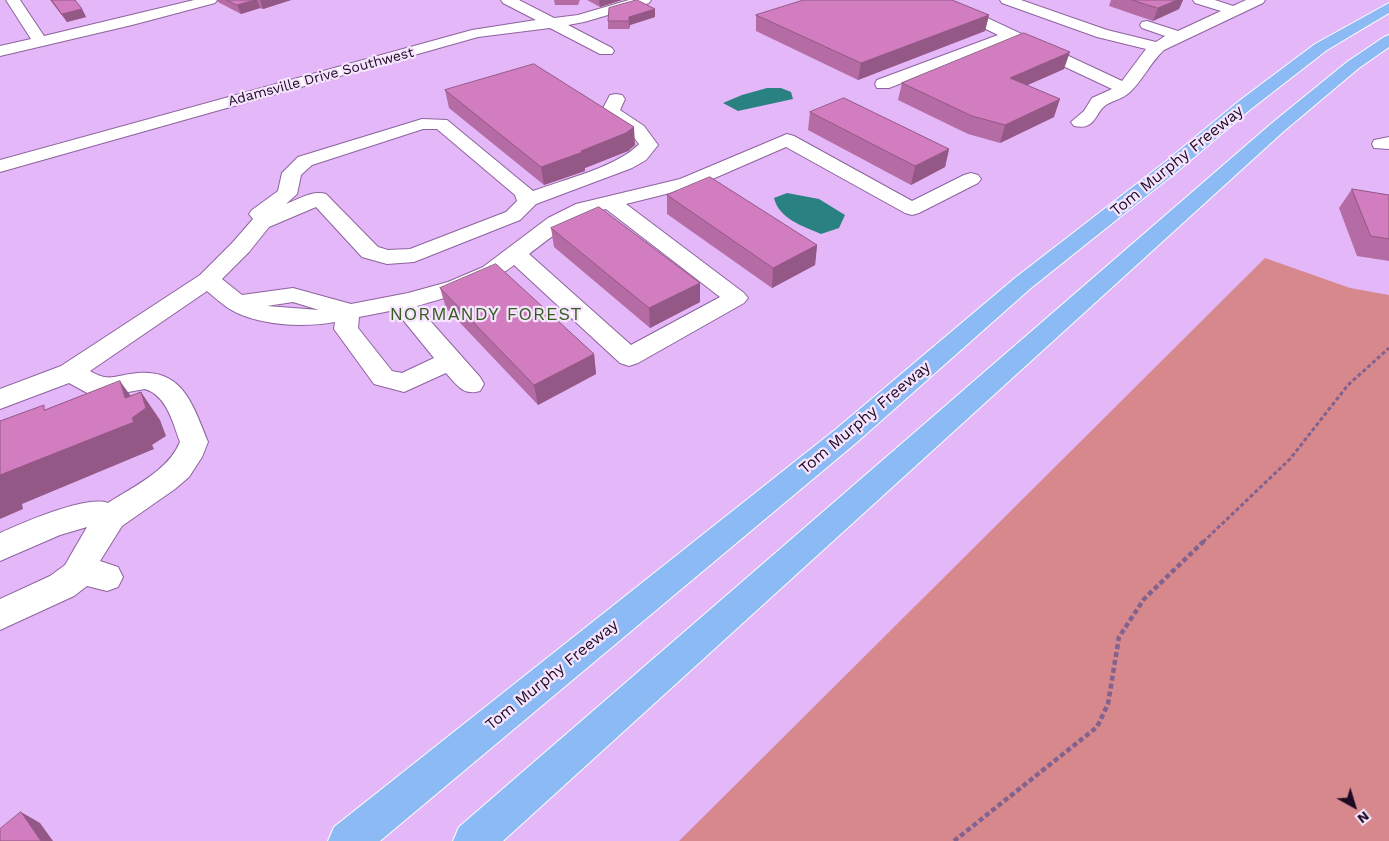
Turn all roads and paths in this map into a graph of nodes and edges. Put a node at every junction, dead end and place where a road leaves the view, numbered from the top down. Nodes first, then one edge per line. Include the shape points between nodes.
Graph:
1 (13, 0) edge
2 (210, 0) edge
3 (508, 0) edge
4 (644, 0) edge
5 (1006, 0) edge
6 (1203, 0) edge
7 (1258, 0) edge
8 (939, 4) edge
9 (1389, 7) edge
10 (1235, 11) junction
11 (552, 24) junction
12 (1147, 25) dead end
13 (1011, 35) junction
14 (1179, 36) junction
15 (1389, 40) edge
16 (40, 42) junction
17 (1158, 47) junction
18 (0, 51) edge
19 (606, 51) dead end
20 (883, 84) dead end
21 (1125, 88) junction
22 (616, 99) dead end
23 (1080, 122) dead end
24 (0, 166) edge
25 (971, 179) dead end
26 (528, 200) junction
27 (609, 201) junction
28 (261, 222) junction
29 (515, 254) junction
30 (208, 280) junction
31 (314, 300) junction
32 (401, 302) junction
33 (237, 303) junction
34 (348, 312) junction
35 (293, 317) junction
36 (1389, 348) edge
37 (450, 361) junction
38 (70, 372) junction
39 (471, 384) dead end
40 (0, 399) edge
41 (111, 517) junction
42 (0, 548) edge
43 (0, 615) edge
44 (348, 841) edge
45 (473, 841) edge
46 (954, 841) edge

1 - 16 street
2 - 16 street
3 - 11 street
4 - 11 street, Adamsville Drive Southwest
5 - 17 street via 1102,34
6 - 10 street
7 - 10 street
8 - 13 street
9 - 44 highway, Tom Murphy Freeway via 1321,47 1245,105 1024,283 846,436
10 - 14 street
11 - 19 street
11 - 24 street, Adamsville Drive Southwest via 477,33
12 - 14 street
13 - 20 street
13 - 21 street
14 - 17 street
15 - 45 highway via 1278,127
16 - 18 street
17 - 21 street
21 - 23 street via 1098,102 1091,114
22 - 26 street via 610,112 643,136 649,145 645,151 625,164
25 - 27 street via 912,209 787,140 688,184
26 - 28 street via 513,216 414,255 387,257 370,252 319,198
26 - 28 street via 524,192 441,124 422,124 305,161 292,173 298,181 287,194 255,218
27 - 29 street via 583,208 556,223
27 - 29 street via 736,298 629,357
28 - 30 street
29 - 32 street via 491,272 456,287
30 - 33 street
30 - 38 street
31 - 33 street via 293,295
31 - 34 street
31 - 35 street
32 - 34 street
32 - 37 street
33 - 35 street via 256,312
34 - 35 street via 317,318
34 - 37 street via 346,329 383,378 404,382
36 - 46 path via 1348,385 1290,459 1144,599 1119,637 1108,704 1097,727
37 - 39 street
38 - 40 street
38 - 41 street via 92,394 146,380 162,385 179,403 194,442 179,469
41 - 42 street via 101,513 80,517
41 - 43 street via 90,549 93,574 78,574 62,586

